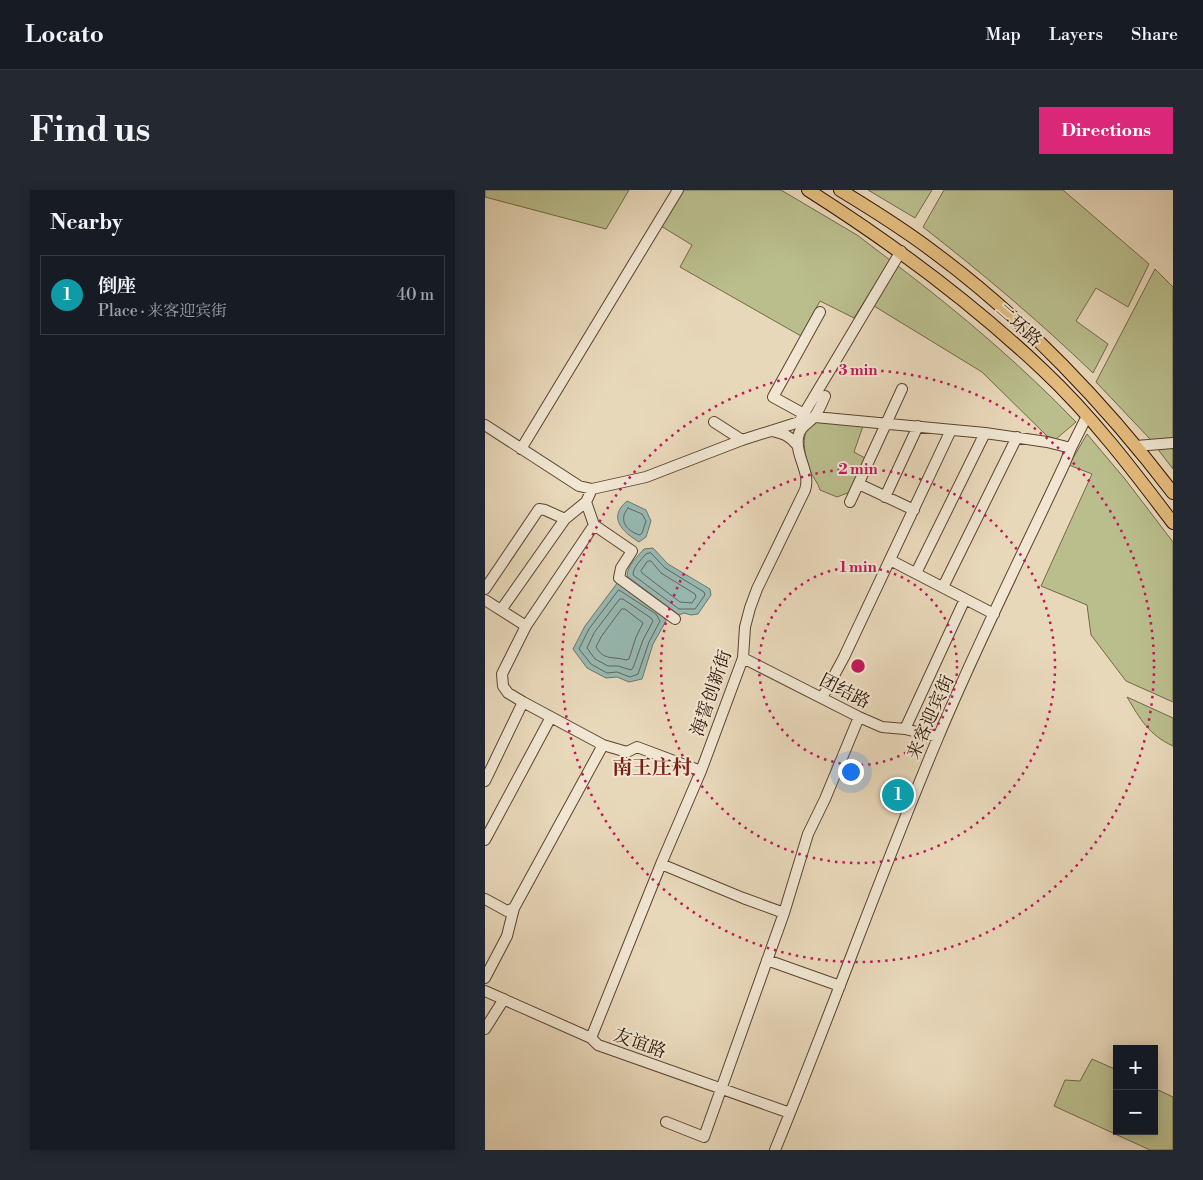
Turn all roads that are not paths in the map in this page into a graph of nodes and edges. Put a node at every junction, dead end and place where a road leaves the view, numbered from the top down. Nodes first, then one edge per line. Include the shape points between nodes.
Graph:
1 (678, 190) edge
2 (809, 190) edge
3 (840, 190) edge
4 (901, 252) junction
5 (820, 312) dead end
6 (902, 389) dead end
7 (825, 396) dead end
8 (1087, 416) junction
9 (815, 417) junction
10 (802, 418) junction
11 (714, 422) dead end
12 (886, 423) junction
13 (485, 425) edge
14 (917, 426) junction
15 (772, 430) junction
16 (951, 430) junction
17 (985, 433) junction
18 (1017, 437) junction
19 (742, 440) junction
20 (1173, 443) edge
21 (797, 445) junction
22 (1136, 446) junction
23 (1071, 448) junction
24 (521, 449) junction
25 (859, 484) junction
26 (592, 488) junction
27 (1173, 493) edge
28 (885, 497) junction
29 (586, 502) junction
30 (850, 502) dead end
31 (913, 510) junction
32 (565, 519) junction
33 (1173, 523) edge
34 (594, 525) junction
35 (890, 560) junction
36 (917, 574) junction
37 (943, 587) junction
38 (485, 589) edge
39 (965, 599) junction
40 (485, 600) edge
41 (501, 610) junction
42 (994, 614) junction
43 (675, 619) dead end
44 (526, 626) junction
45 (743, 658) junction
46 (822, 698) junction
47 (523, 702) junction
48 (551, 717) junction
49 (859, 717) junction
50 (905, 729) junction
51 (938, 737) junction
52 (603, 745) junction
53 (701, 771) junction
54 (485, 781) edge
55 (485, 840) edge
56 (661, 864) junction
57 (485, 899) edge
58 (514, 908) junction
59 (784, 912) junction
60 (767, 960) junction
61 (485, 978) edge
62 (840, 986) junction
63 (485, 991) edge
64 (504, 999) junction
65 (485, 1029) edge
66 (591, 1038) junction
67 (720, 1089) junction
68 (790, 1113) junction
69 (665, 1122) dead end
70 (775, 1150) edge

1 - 24 street
2 - 4 main road, 二环路
3 - 22 main road, 二环路 via 930,249 990,297 1037,339
4 - 8 main road, 二环路 via 990,323 1044,371
4 - 10 street
5 - 10 street via 773,397
6 - 12 street
7 - 9 street
8 - 23 street, 来客迎宾街
8 - 33 main road, 二环路
9 - 10 street
9 - 12 street
9 - 21 street via 802,428
10 - 15 street
11 - 19 street
12 - 14 street
12 - 25 street
13 - 24 street
14 - 16 street
14 - 28 street
15 - 19 street
15 - 21 street via 791,438
16 - 17 street
16 - 31 street
17 - 18 street
17 - 36 street
18 - 23 street
18 - 37 street
19 - 26 street via 646,477
20 - 22 street
21 - 45 street, 海誓创新街 via 807,483 750,608
22 - 27 main road, 二环路
23 - 42 street, 来客迎宾街
24 - 26 street via 579,486
25 - 28 street
25 - 30 street
26 - 29 street
28 - 31 street
29 - 32 street
29 - 34 street
31 - 35 street
32 - 38 street via 539,509
32 - 41 street
34 - 43 street via 632,552 621,568 619,578
34 - 44 street
35 - 36 street
35 - 46 street via 845,657
36 - 37 street
37 - 39 street
39 - 42 street
39 - 50 street
40 - 41 street
41 - 44 street
42 - 51 street, 来客迎宾街
44 - 47 street via 502,674 503,686 508,693
45 - 46 street, 团结路
45 - 53 street, 海誓创新街
46 - 49 street, 团结路
47 - 48 street
47 - 54 street
48 - 52 street
48 - 55 street
49 - 50 street, 团结路 via 882,727
49 - 59 street via 808,834
50 - 51 street, 团结路
51 - 62 street, 来客迎宾街
52 - 53 street via 627,752 637,748
52 - 58 street
53 - 56 street, 海誓创新街
56 - 59 street
56 - 66 street, 海誓创新街
57 - 58 street via 507,911
58 - 61 street via 507,936
59 - 60 street
60 - 62 street
60 - 67 street
62 - 68 street, 来客迎宾街
63 - 64 street, 友谊路
64 - 65 street
64 - 66 street, 友谊路
66 - 67 street, 友谊路 via 598,1045
67 - 68 street, 友谊路
67 - 69 street via 704,1137
68 - 70 street, 来客迎宾街

